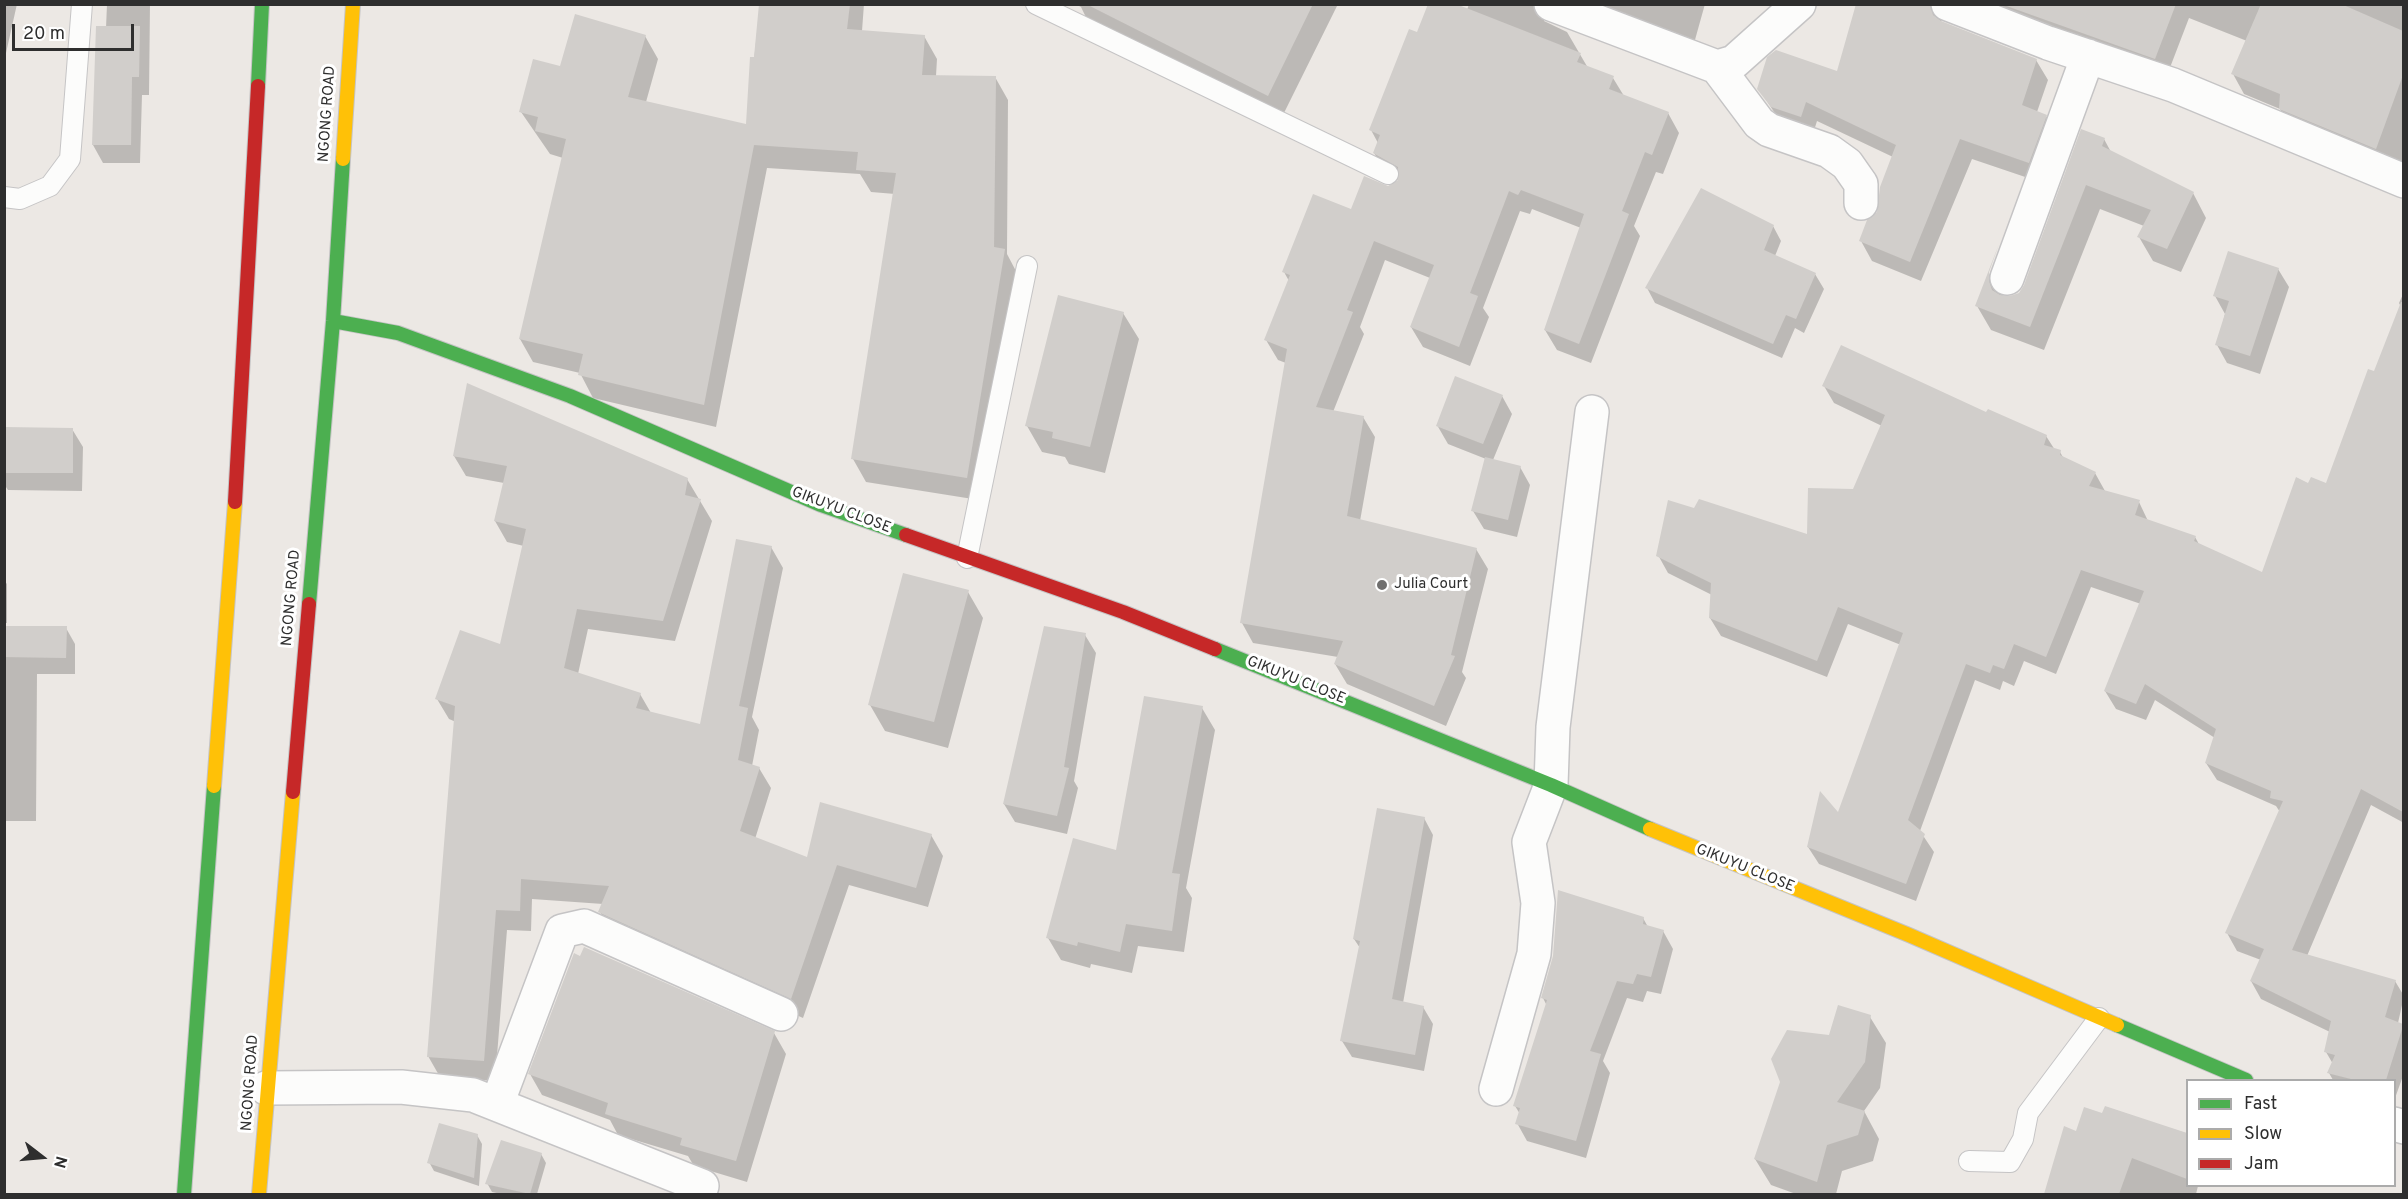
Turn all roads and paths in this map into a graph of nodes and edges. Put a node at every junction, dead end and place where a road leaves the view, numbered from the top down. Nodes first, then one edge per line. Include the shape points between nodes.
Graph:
1 (82, 4) edge
2 (262, 4) edge
3 (353, 4) edge
4 (1036, 4) edge
5 (1551, 4) edge
6 (1799, 4) edge
7 (1948, 4) edge
8 (2088, 56) junction
9 (1717, 67) junction
10 (1388, 174) dead end
11 (2403, 181) edge
12 (4, 197) edge
13 (1862, 203) dead end
14 (1028, 266) dead end
15 (2007, 278) dead end
16 (333, 321) junction
17 (1592, 412) dead end
18 (967, 558) junction
19 (1551, 785) junction
20 (781, 1014) dead end
21 (2099, 1018) junction
22 (2244, 1079) edge
23 (266, 1088) junction
24 (1496, 1089) dead end
25 (497, 1104) junction
26 (1969, 1161) dead end
27 (702, 1186) dead end
28 (184, 1194) edge
29 (259, 1194) edge

1 - 12 lane via 70,159 50,186 20,199
2 - 28 main road via 236,484
3 - 16 main road, NGONG ROAD
4 - 10 lane
5 - 9 street
6 - 9 street via 1734,62
7 - 8 street
8 - 11 street via 2173,85
8 - 15 street
9 - 13 street via 1759,123 1828,151 1847,164 1861,184
14 - 18 lane
16 - 18 main road, GIKUYU CLOSE via 398,333 559,392 821,505
16 - 23 main road, NGONG ROAD
17 - 19 street via 1553,727
18 - 19 main road, GIKUYU CLOSE via 1123,612
19 - 21 main road, GIKUYU CLOSE
19 - 24 street via 1529,842 1538,903 1534,954
20 - 25 street via 584,927 562,931
21 - 22 main road, GIKUYU CLOSE
21 - 26 lane via 2028,1113 2023,1139 2010,1162
23 - 25 street via 436,1089 473,1095
23 - 29 main road, NGONG ROAD
25 - 27 street

